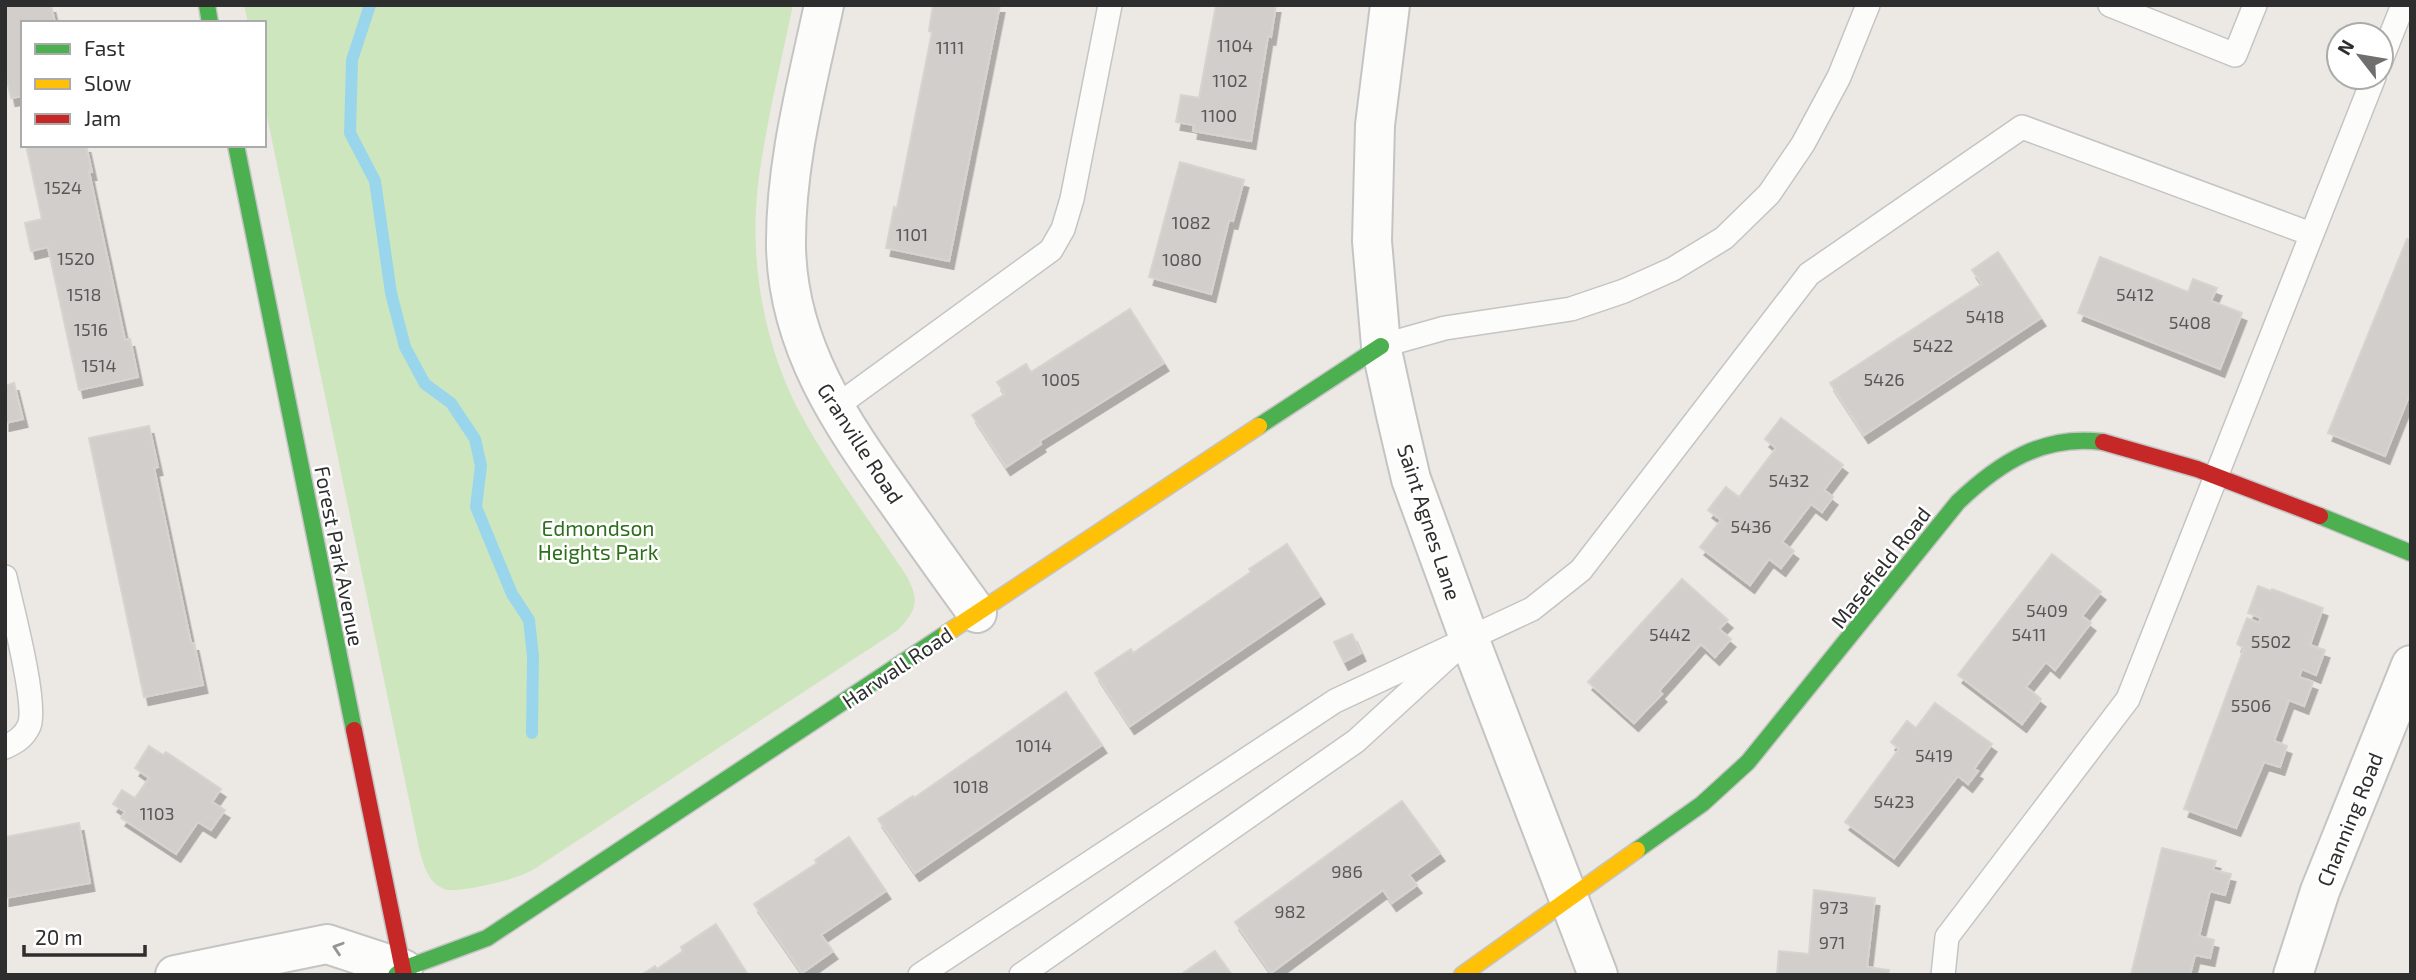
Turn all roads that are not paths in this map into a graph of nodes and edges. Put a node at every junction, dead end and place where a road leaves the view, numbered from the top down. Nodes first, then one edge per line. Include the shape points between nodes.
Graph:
1 (824, 5) edge
2 (1110, 5) edge
3 (1390, 5) edge
4 (1868, 5) edge
5 (2110, 5) edge
6 (2255, 5) edge
7 (2403, 5) edge
8 (2395, 25) edge
9 (2368, 91) edge
10 (236, 147) edge
11 (2311, 233) junction
12 (1381, 346) junction
13 (834, 408) junction
14 (2218, 475) junction
15 (2411, 553) edge
16 (5, 577) edge
17 (977, 613) junction
18 (1469, 638) junction
19 (2411, 665) edge
20 (5, 747) edge
21 (1570, 900) junction
22 (401, 973) edge
23 (176, 975) edge
24 (920, 975) edge
25 (1021, 975) edge
26 (1462, 975) edge
27 (1598, 975) edge
28 (1943, 975) edge
29 (2293, 975) edge

1 - 13 street, Granville Road via 798,127 786,248 794,306 810,360
2 - 13 lane via 1072,199 1051,250
3 - 12 street, Saint Agnes Lane via 1375,125 1373,241
4 - 12 lane via 1839,77 1803,144 1769,194 1724,237 1673,269 1571,309 1445,327
5 - 6 lane via 2235,55
7 - 8 lane
9 - 11 lane
10 - 22 street, Forest Park Avenue
11 - 14 lane
11 - 18 lane via 2022,127 1809,274 1581,570 1532,610
12 - 17 street, Harwall Road
12 - 18 street, Saint Agnes Lane via 1411,479
13 - 17 street, Granville Road
14 - 15 street, Masefield Road
14 - 21 street, Masefield Road via 2099,440 2063,441 2029,450 1990,471 1958,502 1748,762 1702,804
14 - 28 lane via 2128,699 1947,937
16 - 20 lane via 31,702 29,725 19,740
17 - 22 street, Harwall Road via 487,938
18 - 21 street, Saint Agnes Lane
18 - 24 lane via 1335,701
18 - 25 lane via 1356,741
19 - 29 street, Channing Road via 2320,891
21 - 26 street, Masefield Road
21 - 27 street, Saint Agnes Lane
22 -> 23 street via 327,944

